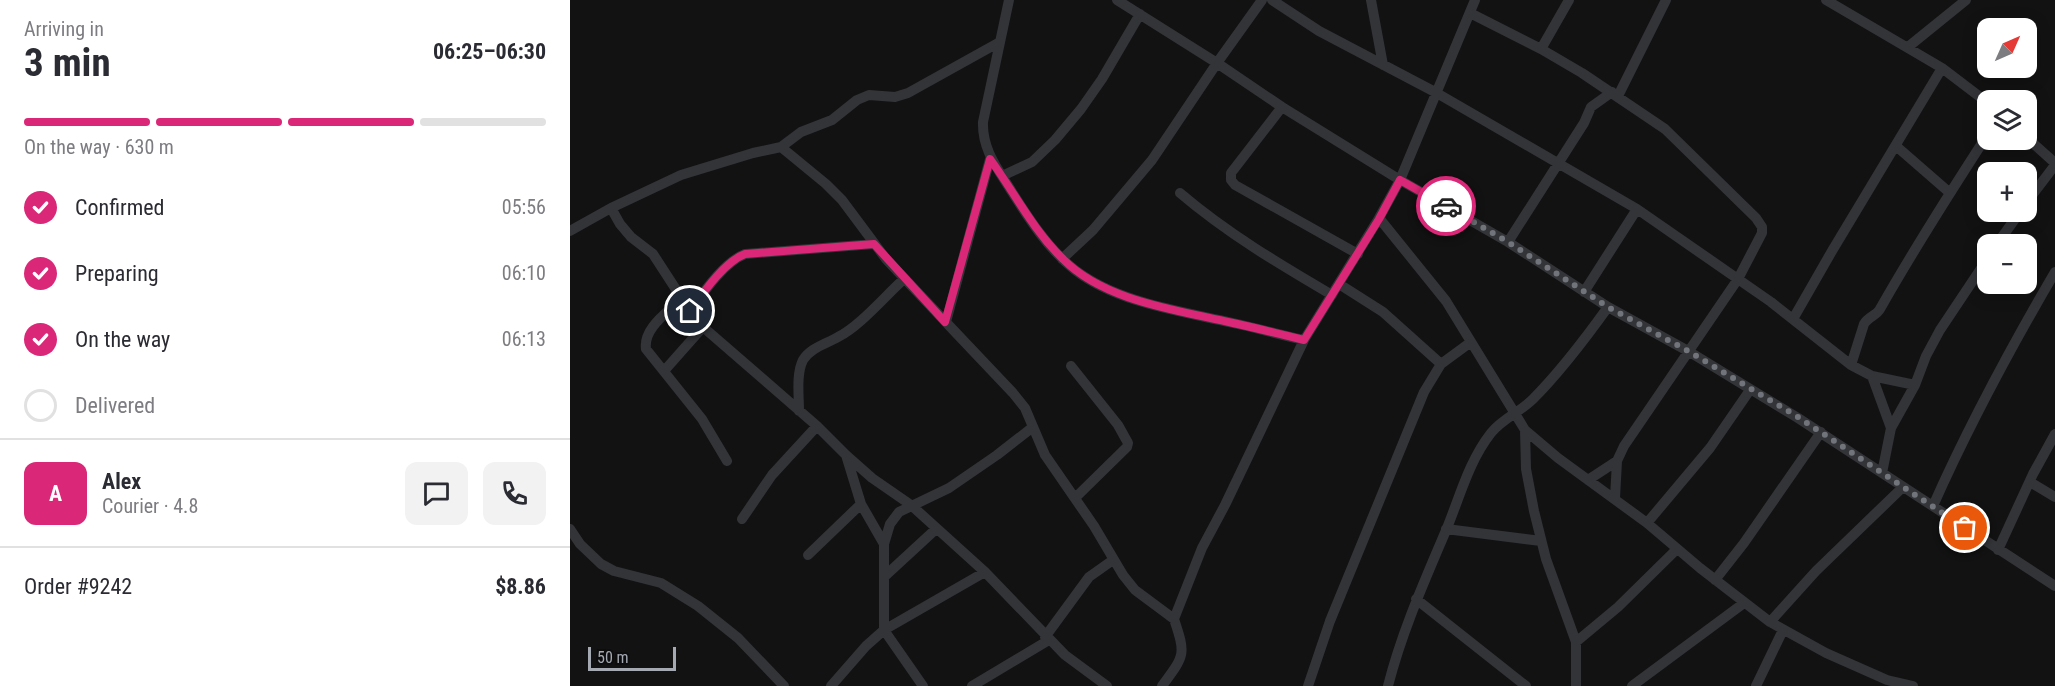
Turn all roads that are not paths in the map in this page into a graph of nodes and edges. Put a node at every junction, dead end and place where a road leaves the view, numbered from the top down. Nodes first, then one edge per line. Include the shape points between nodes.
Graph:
1 (1009, 0) edge
2 (1116, 0) edge
3 (1262, 0) edge
4 (1272, 0) edge
5 (1371, 0) edge
6 (1475, 0) edge
7 (1569, 0) edge
8 (1666, 0) edge
9 (1826, 0) edge
10 (1853, 0) edge
11 (1966, 0) edge
12 (1847, 11) junction
13 (1470, 13) junction
14 (1140, 14) junction
15 (998, 43) junction
16 (1908, 47) junction
17 (1541, 49) junction
18 (1217, 63) junction
19 (1383, 65) junction
20 (1942, 68) junction
21 (1435, 92) junction
22 (1615, 94) junction
23 (1977, 95) edge
24 (1282, 107) junction
25 (1896, 146) junction
26 (781, 147) junction
27 (2037, 147) edge
28 (1978, 150) edge
29 (990, 159) junction
30 (1559, 164) junction
31 (2055, 164) edge
32 (1002, 176) junction
33 (1400, 180) junction
34 (2037, 188) edge
35 (1180, 193) dead end
36 (1950, 193) junction
37 (611, 208) junction
38 (1637, 209) junction
39 (1379, 219) junction
40 (570, 231) edge
41 (1508, 242) junction
42 (874, 244) junction
43 (1358, 254) junction
44 (1062, 259) junction
45 (2055, 272) edge
46 (1977, 274) edge
47 (904, 279) junction
48 (1738, 279) junction
49 (1339, 284) junction
50 (1584, 292) junction
51 (1332, 295) junction
52 (682, 298) junction
53 (1608, 307) junction
54 (690, 311) junction
55 (1793, 319) junction
56 (945, 322) junction
57 (703, 327) junction
58 (1304, 340) junction
59 (1471, 342) junction
60 (1688, 351) junction
61 (1441, 364) junction
62 (1851, 365) junction
63 (1071, 366) dead end
64 (664, 371) junction
65 (1872, 376) junction
66 (1915, 385) junction
67 (1750, 390) junction
68 (799, 411) junction
69 (1515, 414) junction
70 (817, 426) junction
71 (1033, 427) junction
72 (1891, 428) junction
73 (1525, 430) junction
74 (1821, 432) junction
75 (2055, 434) edge
76 (846, 455) junction
77 (727, 461) dead end
78 (1617, 461) junction
79 (1882, 473) junction
80 (1588, 480) junction
81 (2030, 482) junction
82 (1903, 486) junction
83 (2055, 497) edge
84 (1075, 498) junction
85 (1615, 498) junction
86 (926, 499) junction
87 (861, 504) junction
88 (911, 505) junction
89 (1933, 506) junction
90 (921, 514) junction
91 (742, 519) dead end
92 (1647, 523) junction
93 (570, 529) edge
94 (936, 529) junction
95 (1446, 529) junction
96 (1541, 541) junction
97 (884, 544) junction
98 (1677, 549) junction
99 (1998, 550) junction
100 (808, 555) dead end
101 (1113, 560) junction
102 (985, 572) junction
103 (885, 576) junction
104 (1715, 580) junction
105 (2055, 586) edge
106 (1416, 598) junction
107 (1744, 603) junction
108 (1174, 619) junction
109 (1770, 622) junction
110 (885, 630) junction
111 (1783, 630) junction
112 (1047, 638) junction
113 (1576, 642) junction
114 (1886, 683) edge
115 (784, 686) edge
116 (831, 686) edge
117 (923, 686) edge
118 (972, 686) edge
119 (1107, 686) edge
120 (1162, 686) edge
121 (1308, 686) edge
122 (1388, 686) edge
123 (1527, 686) edge
124 (1576, 686) edge
125 (1632, 686) edge
126 (1756, 686) edge
127 (1913, 686) edge

1 - 15 street
2 - 14 street
3 - 18 street
4 - 19 street via 1319,31
5 - 19 street
6 - 13 street
7 - 17 street
8 - 22 street
9 - 12 street
10 - 12 street
11 - 16 street
12 - 16 street
13 - 17 street
13 - 21 street
14 - 18 street
14 - 32 street via 1102,79 1061,133 1032,162
15 - 26 street via 908,93 895,97 869,95 857,100 832,120 801,132
15 - 29 street via 982,135
16 - 20 street
17 - 22 street
18 - 24 street
18 - 44 street via 1152,160 1093,230
19 - 21 street
20 - 23 street
20 - 25 street
21 - 30 street
21 - 33 street
22 - 30 street via 1588,111
22 - 48 street via 1665,129 1759,221 1762,233
24 - 33 street
24 - 43 street via 1231,173 1231,180
25 - 36 street
25 - 55 street
26 - 37 street via 681,175
26 - 42 street via 842,200
27 - 31 street
28 - 36 street
29 - 32 street
29 - 56 street
30 - 38 street
30 - 41 street
31 - 34 street
32 - 44 street
33 - 39 street
33 - 41 street
35 - 51 street via 1246,243
36 - 62 street via 1880,309 1864,324
37 - 40 street
37 - 52 street via 631,237 653,254
38 - 48 street
38 - 50 street
39 - 43 street
39 - 59 street via 1446,301
41 - 50 street
42 - 47 street
42 - 54 street via 745,254 714,280
43 - 49 street
44 - 58 street via 1111,291 1180,312
45 - 89 street via 1990,386
46 - 66 street via 1940,330
47 - 56 street
47 - 68 street via 848,331 806,356 800,371
48 - 55 street
48 - 60 street
49 - 51 street
49 - 61 street via 1383,312
50 - 53 street
51 - 58 street
52 - 54 street
52 - 64 street via 646,336 646,349
53 - 60 street
53 - 69 street via 1548,383
54 - 57 street
55 - 62 street
56 - 71 street via 1013,393
57 - 64 street
57 - 68 street
58 - 108 street via 1202,548
59 - 61 street
59 - 69 street
60 - 67 street
60 - 78 street via 1630,435
61 - 121 street via 1410,424 1330,621
62 - 65 street
63 - 84 street via 1128,443
64 - 77 street via 702,419
65 - 66 street
65 - 72 street
66 - 72 street
67 - 74 street
67 - 92 street via 1710,448
68 - 70 street
69 - 73 street
69 - 95 street via 1500,423 1476,454
70 - 76 street
70 - 91 street via 772,475
71 - 84 street via 1045,454
71 - 86 street via 949,488
72 - 79 street
73 - 80 street
73 - 96 street via 1526,468
74 - 79 street
74 - 104 street
75 - 81 street
76 - 87 street
76 - 88 street
78 - 80 street
78 - 85 street
79 - 82 street
80 - 85 street
81 - 83 street
81 - 99 street
82 - 89 street
82 - 109 street
84 - 101 street
85 - 92 street
86 - 88 street
86 - 90 street
87 - 97 street
87 - 100 street
88 - 90 street
88 - 97 street via 894,518
89 - 99 street
90 - 94 street
92 - 98 street
93 - 115 street via 601,564 661,583 698,606 738,638
94 - 102 street
94 - 103 street
95 - 96 street
95 - 106 street
96 - 113 street
97 - 103 street
98 - 104 street
98 - 113 street
99 - 105 street
101 - 108 street via 1135,590
101 - 112 street via 1089,577
102 - 110 street
102 - 112 street
103 - 110 street
104 - 107 street
106 - 122 street
106 - 123 street
107 - 109 street
107 - 125 street
108 - 120 street via 1183,653 1180,664
109 - 111 street
110 - 116 street
110 - 117 street
111 - 114 street
111 - 126 street
112 - 118 street
112 - 119 street
113 - 124 street
114 - 127 street

